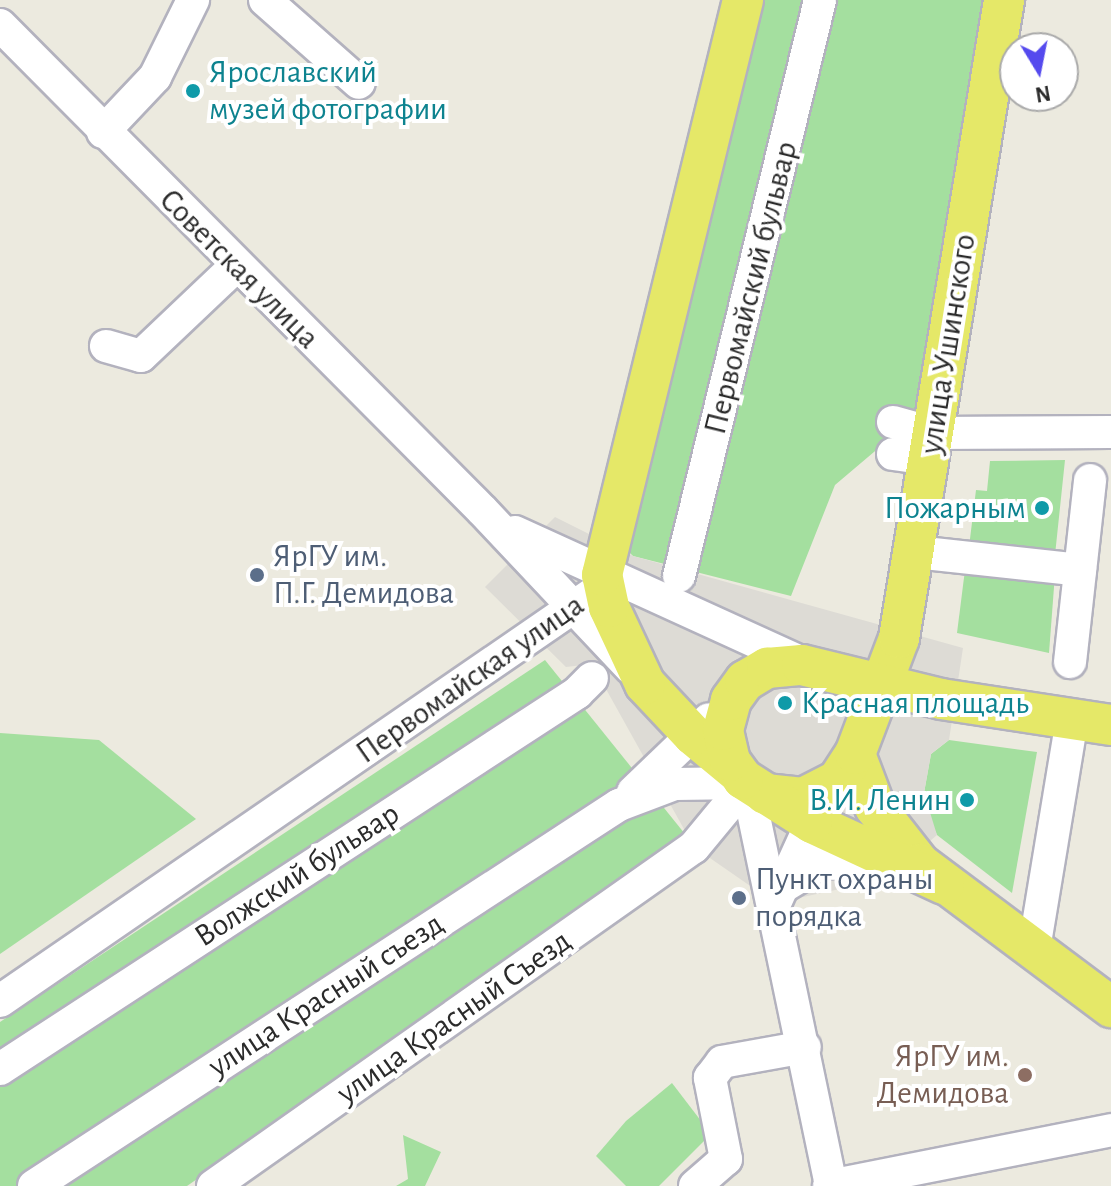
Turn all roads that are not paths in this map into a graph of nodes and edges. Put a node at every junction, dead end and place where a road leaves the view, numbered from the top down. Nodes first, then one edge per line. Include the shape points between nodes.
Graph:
1 (193, 0) edge
2 (265, 0) edge
3 (743, 0) edge
4 (820, 0) edge
5 (1004, 0) edge
6 (0, 25) edge
7 (359, 83) dead end
8 (103, 132) junction
9 (236, 266) junction
10 (106, 346) dead end
11 (1111, 432) edge
12 (912, 442) junction
13 (1090, 480) dead end
14 (482, 510) junction
15 (915, 552) junction
16 (1080, 570) junction
17 (602, 575) junction
18 (679, 576) dead end
19 (576, 610) junction
20 (899, 638) junction
21 (1070, 662) dead end
22 (815, 668) junction
23 (592, 678) dead end
24 (645, 684) junction
25 (879, 684) junction
26 (736, 691) junction
27 (941, 699) junction
28 (1072, 719) junction
29 (1111, 725) edge
30 (693, 735) junction
31 (858, 743) junction
32 (749, 782) junction
33 (619, 805) junction
34 (819, 806) junction
35 (701, 840) junction
36 (764, 856) junction
37 (886, 858) junction
38 (944, 884) junction
39 (780, 895) junction
40 (1034, 949) junction
41 (0, 1001) edge
42 (1111, 1007) edge
43 (805, 1047) junction
44 (0, 1069) edge
45 (1111, 1130) edge
46 (34, 1186) edge
47 (213, 1186) edge
48 (695, 1186) edge
49 (830, 1186) edge

1 - 8 street via 155,77
2 - 7 street
3 - 17 main road, Первомайская улица
4 - 18 street, Первомайский бульвар
5 - 12 main road, улица Ушинского
6 - 8 street, Советская улица
8 - 9 street, Советская улица
9 - 10 street via 141,356
9 - 14 street, Советская улица
11 - 12 street
12 - 15 main road, улица Ушинского
13 - 16 street
14 - 17 street, Советская улица via 536,545
14 - 19 street, Советская улица
15 - 16 street
15 - 20 main road, улица Ушинского
16 - 21 street
17 - 19 street, Первомайская улица via 595,592
17 - 22 street
17 - 24 main road via 609,607
19 - 24 street, Советская улица
19 - 41 street, Первомайская улица
20 - 25 main road, улица Ушинского
20 - 27 main road via 905,666
22 - 25 main road
22 - 26 main road via 767,668
22 - 31 main road via 844,689
23 - 44 street, Волжский бульвар
24 - 30 main road
25 - 27 main road
25 - 31 main road
26 - 30 street
26 - 32 main road via 723,730
27 - 28 main road
27 - 31 main road via 889,717
28 - 29 main road
28 - 40 street
30 - 32 main road
30 - 33 street
31 - 34 main road
31 - 38 main road via 889,829
32 - 33 street via 675,784
32 - 34 main road
32 - 35 street
32 - 36 street
33 - 46 street, улица Красный съезд
34 - 37 main road
34 - 39 street
35 - 36 street via 742,835
35 - 47 street, улица Красный Съезд
36 - 39 street
37 - 38 main road
37 - 39 street via 822,863
38 - 40 main road
39 - 43 street
40 - 42 main road
43 - 48 street via 722,1062 710,1078 726,1159
43 - 49 street
45 - 49 street

